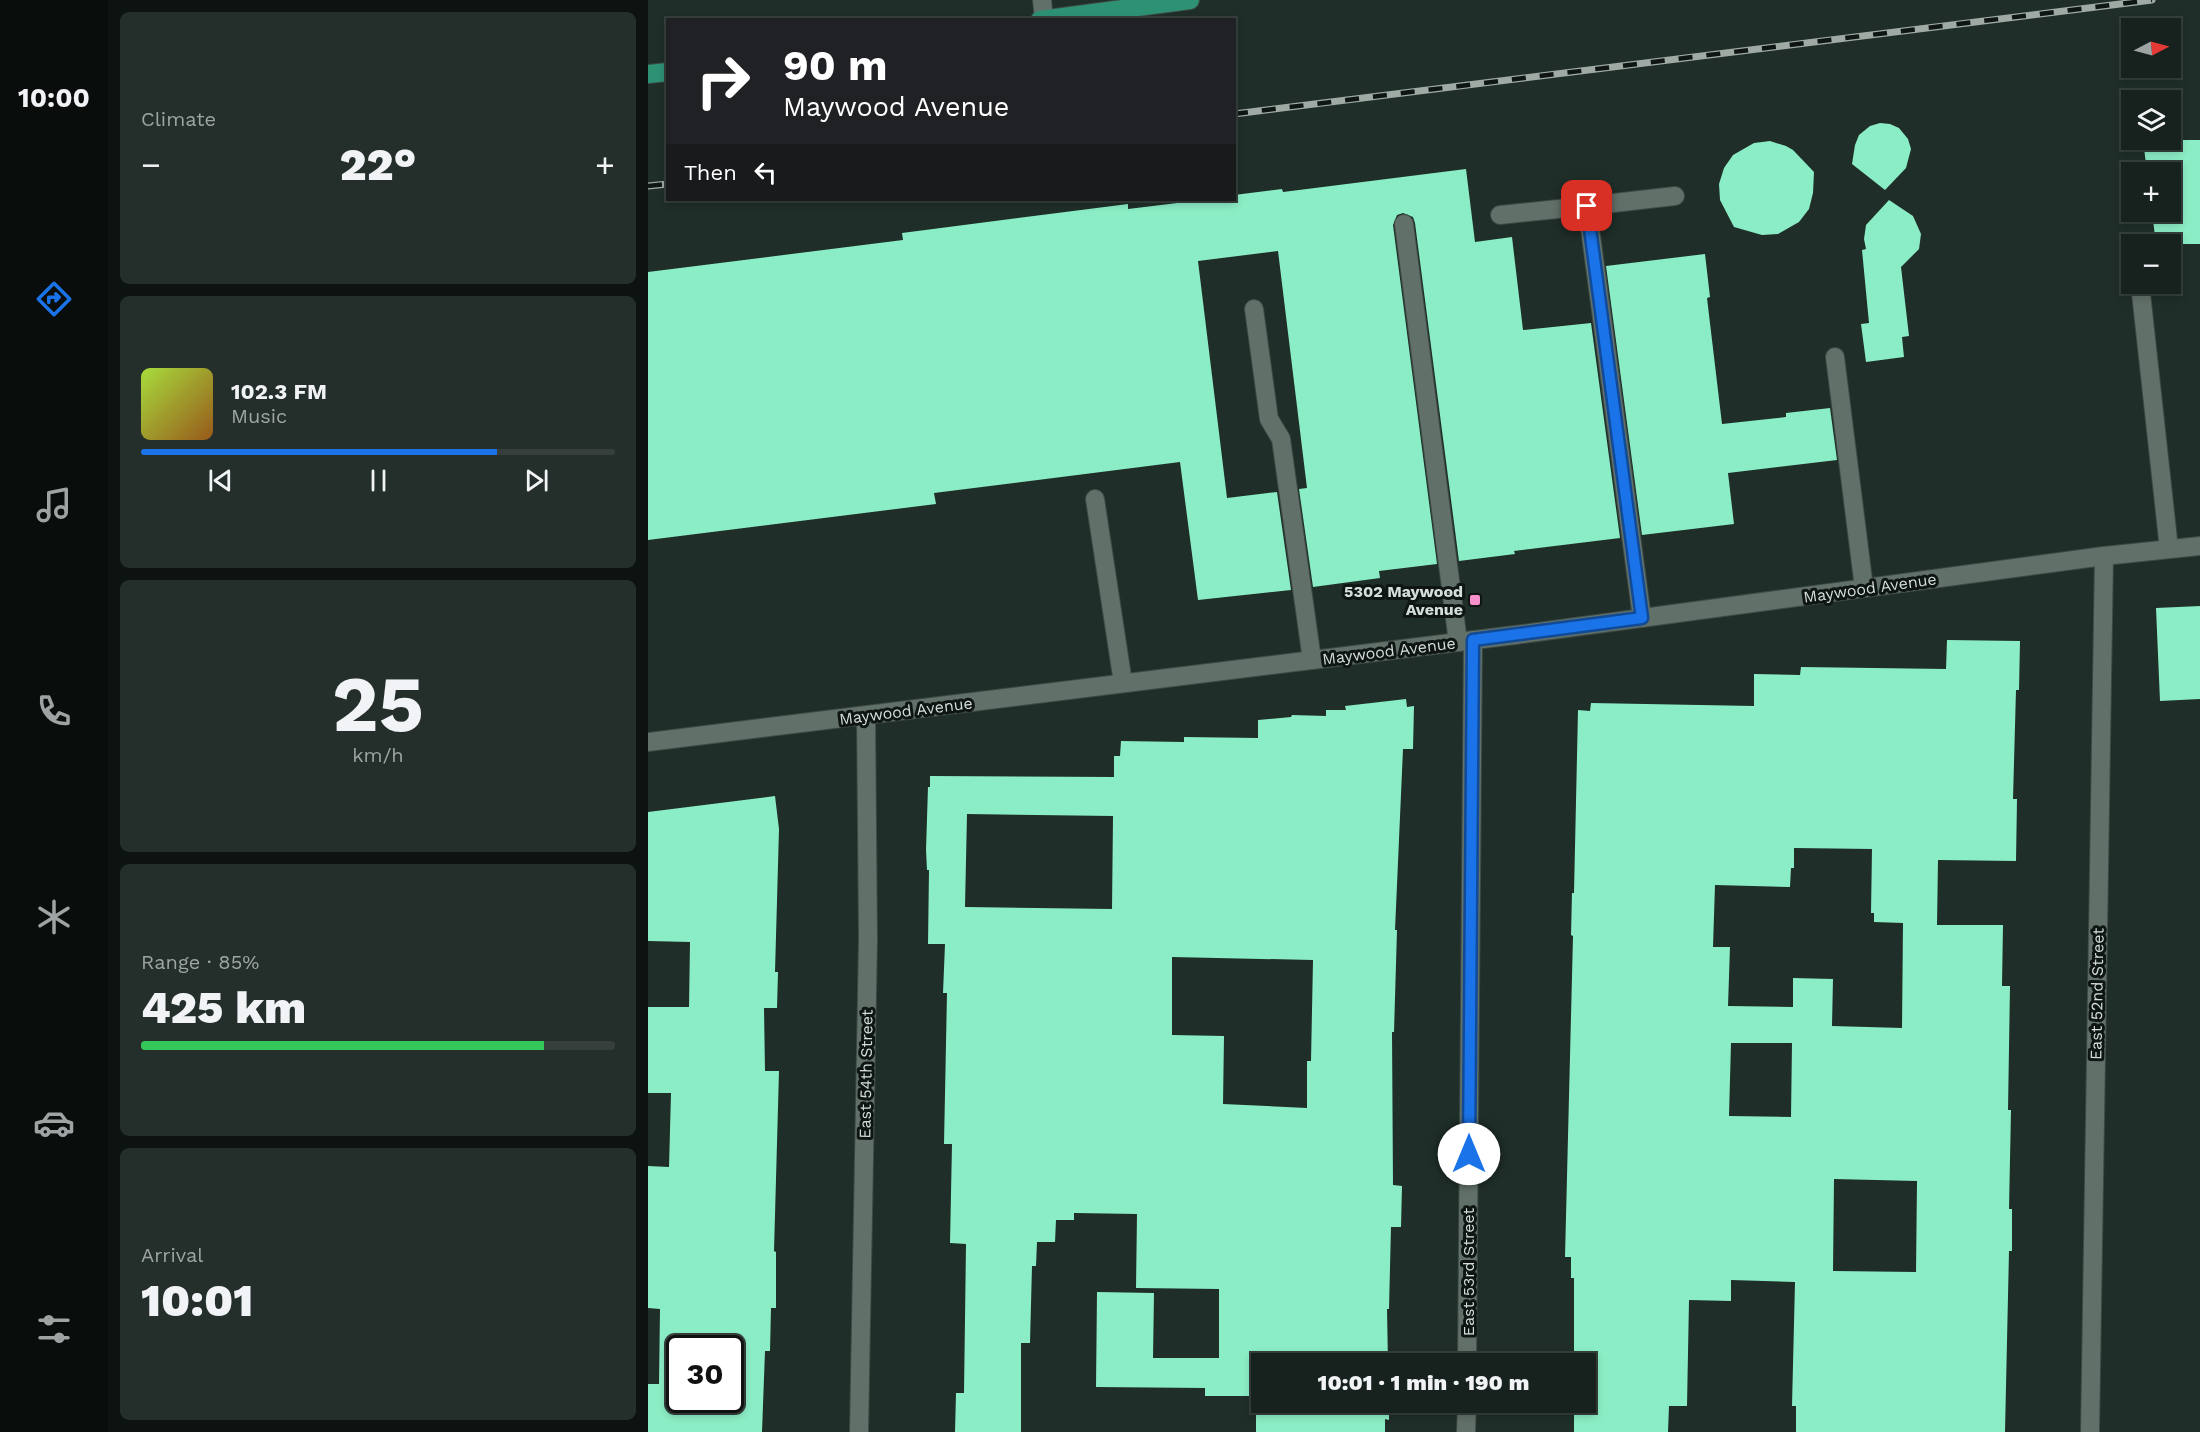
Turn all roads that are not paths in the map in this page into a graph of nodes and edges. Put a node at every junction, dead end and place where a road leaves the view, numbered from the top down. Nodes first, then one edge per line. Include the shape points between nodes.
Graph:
1 (1042, 0) edge
2 (1190, 0) edge
3 (1044, 18) edge
4 (1052, 18) edge
5 (666, 72) edge
6 (648, 74) edge
7 (1675, 196) dead end
8 (1587, 206) junction
9 (1500, 215) dead end
10 (1404, 224) dead end
11 (2141, 294) edge
12 (1254, 309) dead end
13 (1835, 357) dead end
14 (1095, 499) dead end
15 (2200, 546) edge
16 (2169, 549) junction
17 (2104, 556) junction
18 (1864, 588) junction
19 (1642, 618) junction
20 (1465, 641) junction
21 (1312, 660) junction
22 (1123, 683) junction
23 (866, 716) junction
24 (648, 742) edge
25 (1467, 1353) edge
26 (1467, 1413) edge
27 (859, 1432) edge
28 (1466, 1432) edge
29 (2090, 1432) edge

1 - 3 street
2 - 4 main road
5 - 6 main road
7 - 8 street
8 - 9 street
8 - 19 street
10 - 20 street, East 53rd Street
11 - 16 street
12 - 21 street via 1269,419 1281,439
13 - 18 street
14 - 22 street
15 - 16 street, Maywood Avenue
16 - 17 street, Maywood Avenue
17 - 18 street, Maywood Avenue
17 - 29 street, East 52nd Street
18 - 19 street, Maywood Avenue
19 - 20 street, Maywood Avenue
20 - 21 street, Maywood Avenue
20 - 25 street, East 53rd Street
21 - 22 street, Maywood Avenue
22 - 23 street, Maywood Avenue
23 - 24 street, Maywood Avenue
23 - 27 street, East 54th Street via 868,939
26 - 28 street

